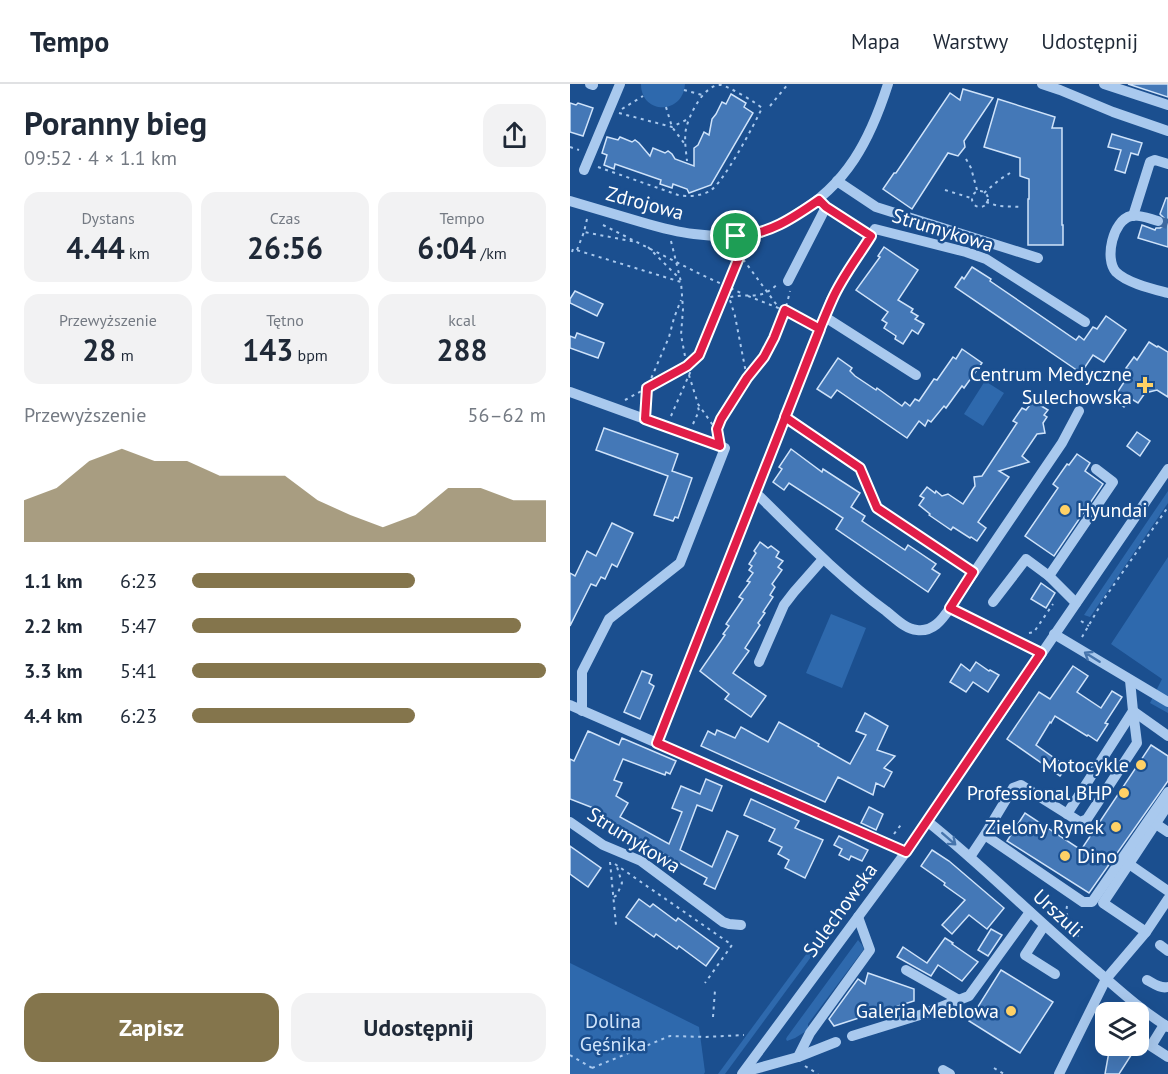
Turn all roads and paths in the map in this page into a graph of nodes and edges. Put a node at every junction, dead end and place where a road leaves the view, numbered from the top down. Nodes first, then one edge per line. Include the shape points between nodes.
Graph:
1 (620, 84) edge
2 (788, 84) edge
3 (888, 84) edge
4 (1041, 84) edge
5 (1077, 84) edge
6 (1104, 84) edge
7 (1061, 87) edge
8 (684, 90) dead end
9 (702, 95) junction
10 (644, 96) dead end
11 (1073, 96) junction
12 (1168, 105) edge
13 (770, 106) dead end
14 (666, 107) dead end
15 (690, 118) junction
16 (672, 128) junction
17 (1168, 130) edge
18 (686, 145) junction
19 (570, 147) edge
20 (590, 154) junction
21 (966, 159) dead end
22 (687, 161) dead end
23 (1168, 164) edge
24 (584, 170) dead end
25 (1010, 173) dead end
26 (837, 181) junction
27 (945, 190) dead end
28 (977, 191) junction
29 (984, 193) junction
30 (972, 198) junction
31 (570, 201) edge
32 (986, 202) junction
33 (822, 204) junction
34 (1022, 207) dead end
35 (589, 212) junction
36 (1133, 216) junction
37 (1158, 221) tunnel mouth
38 (667, 229) junction
39 (584, 232) junction
40 (736, 236) junction
41 (871, 236) junction
42 (638, 242) junction
43 (646, 246) junction
44 (577, 250) junction
45 (572, 252) dead end
46 (740, 255) junction
47 (1038, 258) dead end
48 (680, 281) junction
49 (788, 281) junction
50 (727, 286) junction
51 (767, 292) junction
52 (1168, 293) edge
53 (746, 296) junction
54 (682, 297) junction
55 (729, 297) junction
56 (721, 302) junction
57 (779, 308) junction
58 (785, 310) junction
59 (825, 317) junction
60 (1085, 322) dead end
61 (820, 329) junction
62 (699, 355) junction
63 (687, 366) junction
64 (916, 375) dead end
65 (690, 376) junction
66 (747, 378) junction
67 (647, 388) junction
68 (570, 392) edge
69 (698, 405) junction
70 (612, 407) junction
71 (1079, 411) dead end
72 (785, 417) junction
73 (645, 419) junction
74 (666, 427) junction
75 (717, 429) junction
76 (688, 435) junction
77 (720, 446) junction
78 (1096, 469) dead end
79 (1168, 469) edge
80 (755, 492) junction
81 (1168, 507) edge
82 (823, 559) junction
83 (973, 572) junction
84 (1049, 576) junction
85 (993, 602) dead end
86 (1076, 603) junction
87 (1053, 604) dead end
88 (950, 608) junction
89 (1081, 621) dead end
90 (1089, 626) junction
91 (1024, 633) dead end
92 (1054, 634) junction
93 (1080, 640) dead end
94 (1041, 653) junction
95 (759, 662) dead end
96 (1130, 680) junction
97 (1168, 702) edge
98 (570, 705) edge
99 (582, 711) junction
100 (1133, 711) junction
101 (1168, 736) edge
102 (657, 743) junction
103 (1168, 792) edge
104 (1168, 805) edge
105 (1067, 814) junction
106 (927, 821) junction
107 (570, 822) edge
108 (903, 822) dead end
109 (1156, 824) junction
110 (1168, 832) edge
111 (985, 835) junction
112 (892, 837) dead end
113 (906, 852) junction
114 (969, 857) junction
115 (1129, 864) junction
116 (616, 865) junction
117 (1168, 891) edge
118 (1073, 895) junction
119 (614, 897) junction
120 (1168, 899) edge
121 (1030, 912) junction
122 (858, 917) junction
123 (616, 925) dead end
124 (741, 925) dead end
125 (1044, 926) junction
126 (1146, 932) junction
127 (1073, 944) dead end
128 (906, 970) dead end
129 (1054, 974) dead end
130 (1106, 980) junction
131 (1147, 980) dead end
132 (705, 983) dead end
133 (1168, 987) edge
134 (715, 990) dead end
135 (959, 1000) junction
136 (714, 1017) dead end
137 (1166, 1026) edge
138 (744, 1035) dead end
139 (852, 1036) dead end
140 (836, 1042) dead end
141 (570, 1055) edge
142 (798, 1057) junction
143 (1168, 1057) edge
144 (592, 1068) junction
145 (994, 1068) dead end
146 (809, 1069) dead end
147 (1063, 1072) edge
148 (743, 1073) edge
149 (591, 1074) edge
150 (818, 1074) edge
151 (1004, 1074) edge

1 - 20 street
2 - 13 path
3 - 26 street, Zdrojowa via 870,133
4 - 7 street
5 - 11 street
6 - 12 street
7 - 11 street
8 - 9 path
9 - 15 path
9 - 20 path via 721,85 762,108 719,184 705,194 678,195 594,165 594,156
10 - 16 path via 617,112
11 - 17 street
14 - 16 path
15 - 16 path
15 - 18 path via 685,130
16 - 18 path
18 - 22 path
19 - 20 path
20 - 24 street
21 - 28 path
23 - 36 street via 1150,162
25 - 29 path
26 - 33 street, Zdrojowa
26 - 47 street via 876,207
27 - 30 path
28 - 29 path
28 - 30 path
29 - 32 path
30 - 32 path via 978,206
31 - 35 street, Zdrojowa
32 - 34 path
33 - 40 street, Zdrojowa via 777,226
33 - 41 street
33 - 49 street
35 - 38 street, Zdrojowa
35 - 39 path
35 - 42 path
36 - 37 street
36 - 52 street via 1116,228 1111,245 1115,271 1131,281
38 - 40 street, Zdrojowa
38 - 48 path
39 - 42 path
39 - 44 path
40 - 46 path
41 - 59 street, Strumykowa via 841,282
41 - 60 street, Strumykowa via 875,229 987,259
42 - 43 path
43 - 48 path
43 - 50 path
44 - 45 path
44 - 48 path
46 - 50 path
46 - 51 path
48 - 54 path
49 - 51 path
49 - 58 path via 790,291
50 - 53 path
50 - 56 path
51 - 53 path
51 - 57 path
53 - 55 path
53 - 57 path
54 - 63 path via 681,335
54 - 67 path
55 - 56 path
55 - 66 path
56 - 62 path
57 - 58 path
58 - 61 path
58 - 66 path via 764,357
59 - 61 street, Strumykowa
59 - 64 street
61 - 72 street, Strumykowa
62 - 63 path
62 - 65 path
63 - 65 path
63 - 67 path
65 - 69 path
65 - 74 path
66 - 75 path
67 - 70 path
67 - 73 path
68 - 70 street
69 - 75 path
69 - 76 path
70 - 73 street
71 - 83 street
72 - 80 street, Strumykowa
72 - 83 street via 860,468 877,508
73 - 74 street
74 - 76 street
75 - 77 path
76 - 77 street
77 - 99 street via 725,448 680,563 609,619 582,672
78 - 84 street via 1113,482
79 - 86 street, Sulechowska
80 - 82 street
80 - 102 street, Strumykowa
81 - 90 path
82 - 88 street via 905,626 929,629
82 - 95 street via 784,605
83 - 88 street
84 - 85 street via 1026,559
84 - 86 street
86 - 92 street, Sulechowska
87 - 91 path via 1034,632
88 - 94 street
89 - 90 path
90 - 93 path
92 - 94 street, Sulechowska
96 -> 92 street
94 - 106 street, Sulechowska
96 - 97 street
96 - 100 street
98 - 99 street
99 - 102 street
100 - 101 street
100 - 105 street
100 - 105 street via 1137,743 1087,819 1080,822
102 - 113 street
103 - 118 street via 1092,902 1083,902
104 - 109 street
105 - 111 street via 1021,785 1013,788
106 - 113 street, Sulechowska
106 -> 114 street, Urszuli
107 - 124 street, Strumykowa via 603,845 641,861 723,922
108 - 112 path
109 - 110 street
109 - 115 street
111 - 114 street
111 - 118 street
113 - 122 street, Sulechowska
114 - 121 street, Urszuli
115 - 117 street
115 - 126 street via 1103,903
116 - 119 path via 622,883
116 - 119 path via 610,861
116 - 132 path via 732,945
118 - 127 path via 1066,910 1078,936
119 - 123 path
120 - 126 street
121 - 125 street, Urszuli
121 - 135 street via 969,996
122 - 142 street via 870,950 810,1033
122 - 148 street, Sulechowska
125 - 129 street via 1025,955
125 - 130 street, Urszuli
126 - 130 street
128 - 135 street
130 - 137 street, Urszuli
130 - 147 street
131 - 133 street
134 - 136 path
135 - 139 street
137 - 143 street via 1151,1046
138 - 144 path via 670,1036
140 - 142 street
141 - 144 path
142 - 148 street
144 - 149 path
145 - 151 path
146 - 150 path

